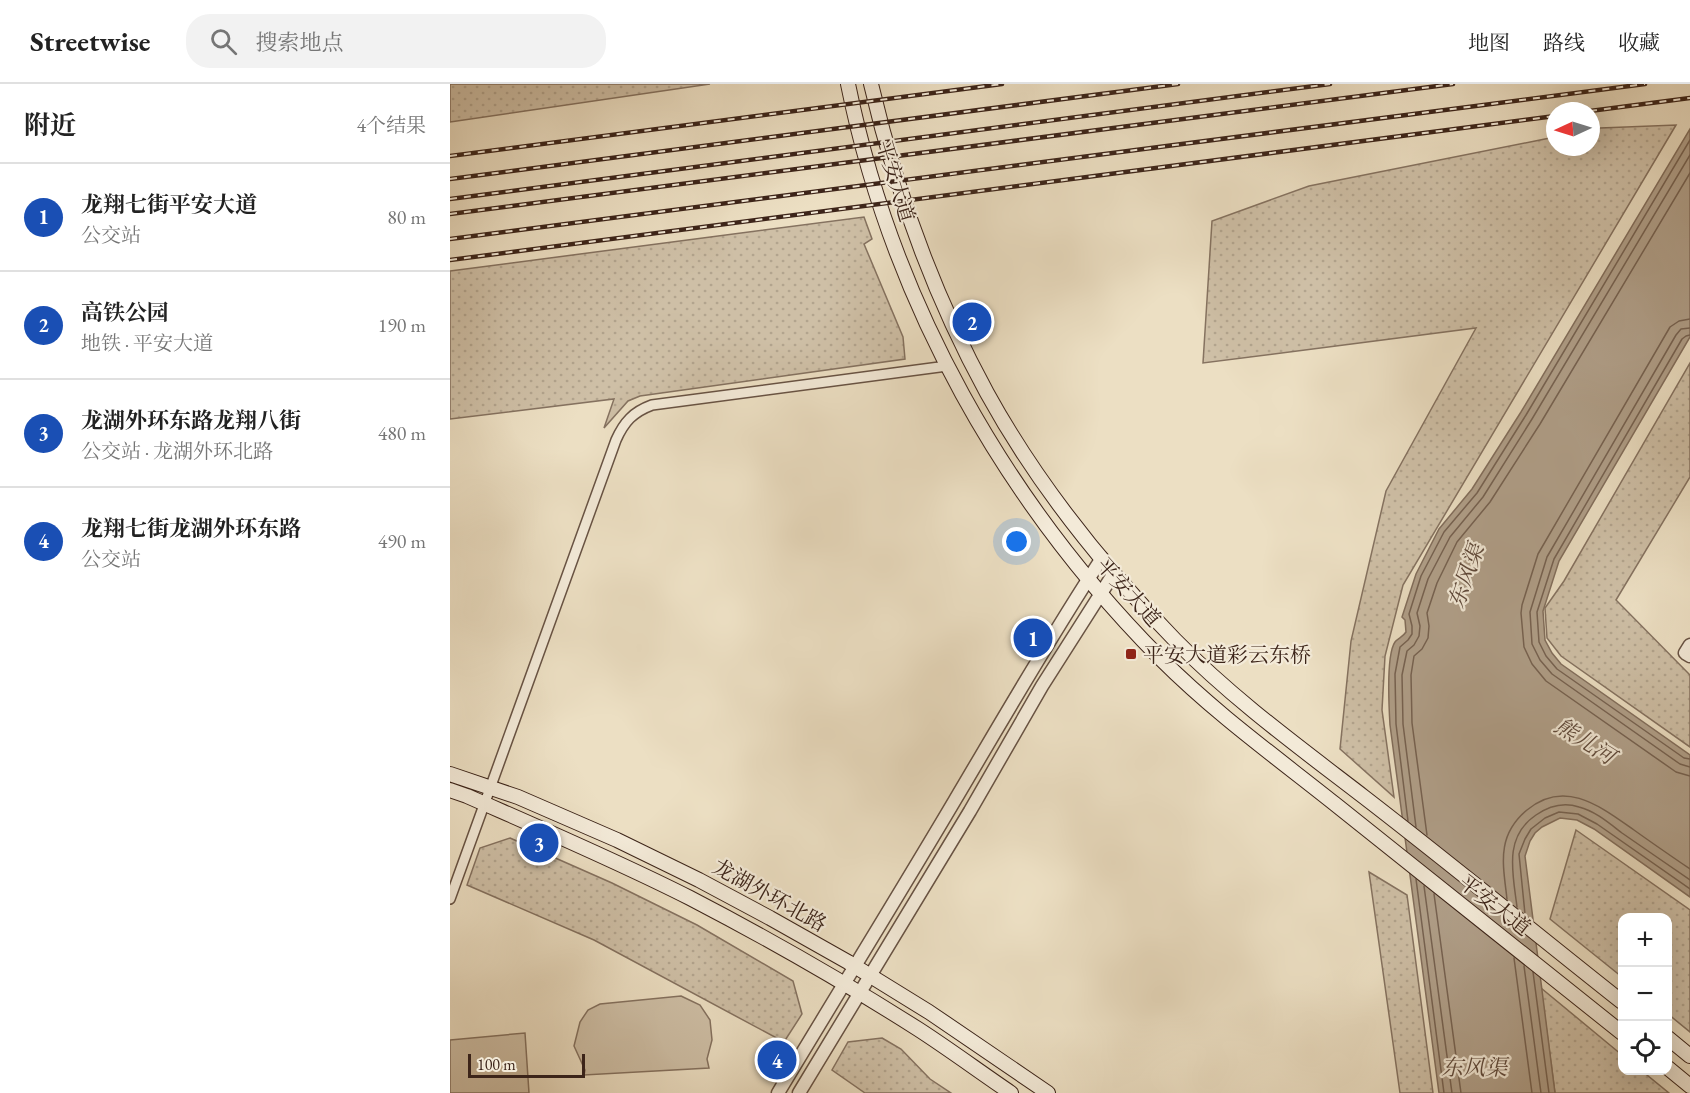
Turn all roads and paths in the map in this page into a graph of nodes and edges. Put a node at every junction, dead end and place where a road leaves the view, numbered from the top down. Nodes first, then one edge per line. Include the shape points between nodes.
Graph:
1 (848, 84) edge
2 (871, 84) edge
3 (947, 366) junction
4 (1102, 558) junction
5 (1114, 573) junction
6 (1088, 578) junction
7 (1101, 593) junction
8 (450, 774) edge
9 (490, 788) junction
10 (450, 790) edge
11 (484, 804) junction
12 (450, 899) edge
13 (854, 966) junction
14 (870, 975) junction
15 (844, 984) junction
16 (859, 993) junction
17 (1618, 998) edge
18 (1618, 1029) edge
19 (1672, 1041) edge
20 (1690, 1056) edge
21 (1672, 1071) edge
22 (1690, 1086) edge
23 (778, 1093) edge
24 (799, 1093) edge
25 (1011, 1093) edge
26 (1048, 1093) edge

1 - 3 main road, 平安大道 via 881,208
2 - 4 main road, 平安大道 via 903,201 957,334 1016,441 1059,505
3 - 6 main road, 平安大道 via 1002,463
3 - 9 street via 652,405 633,414 616,440
4 - 5 main road, 平安大道
4 - 6 street
5 - 7 street
5 - 17 main road, 平安大道 via 1177,642 1277,730
6 - 7 main road, 平安大道
6 - 13 street
7 - 14 street
7 - 18 main road, 平安大道 via 1196,692
8 - 9 main road, 龙湖外环北路
9 - 11 street
9 - 13 main road, 龙湖外环北路 via 638,850
10 - 11 main road, 龙湖外环北路
11 - 12 street
11 - 15 main road, 龙湖外环北路 via 689,898
13 - 14 main road, 龙湖外环北路
13 - 15 street
14 - 16 street
14 - 26 main road, 龙湖外环北路
15 - 16 main road, 龙湖外环北路
15 - 23 street
16 - 24 street
16 - 25 main road, 龙湖外环北路
19 - 20 main road
21 - 22 main road

